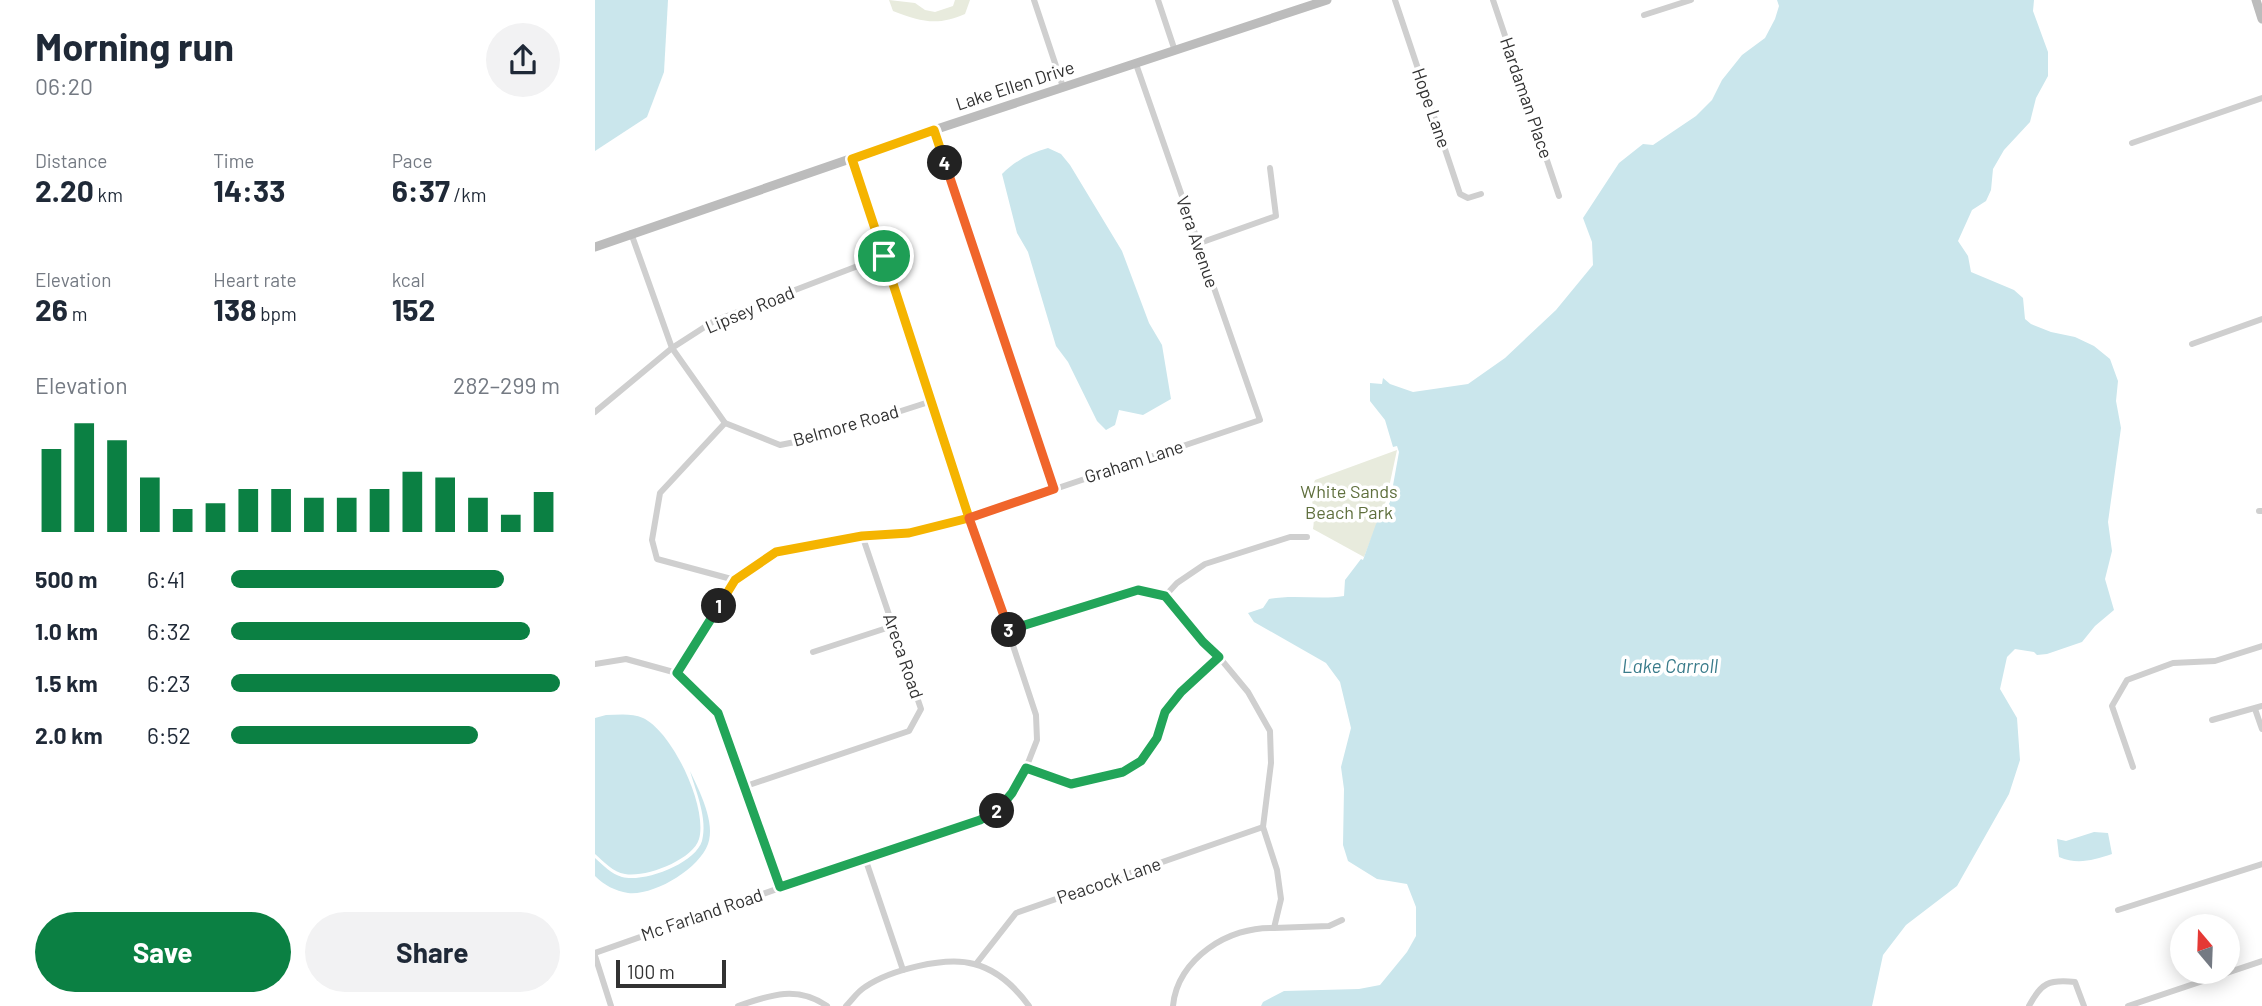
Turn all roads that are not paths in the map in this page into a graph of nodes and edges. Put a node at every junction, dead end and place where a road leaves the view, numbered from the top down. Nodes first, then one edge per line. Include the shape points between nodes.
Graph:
1 (1034, 0) edge
2 (1158, 0) edge
3 (1327, 0) edge
4 (1395, 0) edge
5 (1493, 0) edge
6 (1691, 0) edge
7 (2256, 0) edge
8 (1644, 15) dead end
9 (2262, 19) edge
10 (1175, 51) junction
11 (1136, 64) junction
12 (1063, 87) junction
13 (2262, 99) edge
14 (934, 130) junction
15 (2132, 143) dead end
16 (852, 159) junction
17 (1270, 168) dead end
18 (1481, 194) dead end
19 (1559, 195) dead end
20 (631, 233) junction
21 (1197, 244) junction
22 (595, 247) edge
23 (884, 256) junction
24 (2262, 319) edge
25 (2192, 344) dead end
26 (672, 348) junction
27 (932, 401) junction
28 (595, 412) edge
29 (1260, 420) joint
30 (725, 423) junction
31 (1054, 489) junction
32 (969, 518) junction
33 (862, 536) junction
34 (1307, 537) dead end
35 (735, 580) junction
36 (1165, 596) junction
37 (893, 626) junction
38 (1008, 630) junction
39 (2262, 646) edge
40 (813, 652) dead end
41 (1219, 657) junction
42 (595, 664) edge
43 (677, 673) junction
44 (2262, 706) edge
45 (2255, 709) junction
46 (2212, 720) dead end
47 (2262, 729) edge
48 (2133, 767) dead end
49 (1026, 768) junction
50 (746, 786) junction
51 (1263, 827) junction
52 (865, 858) junction
53 (2262, 864) edge
54 (780, 887) junction
55 (2118, 910) dead end
56 (1342, 920) dead end
57 (1274, 928) junction
58 (595, 955) edge
59 (2262, 961) edge
60 (976, 964) junction
61 (903, 971) junction
62 (611, 1006) edge
63 (739, 1006) edge
64 (827, 1006) edge
65 (846, 1006) edge
66 (1030, 1006) edge
67 (1173, 1006) edge
68 (2029, 1006) edge
69 (2084, 1006) edge
70 (2128, 1006) edge

1 - 12 street
2 - 10 street
3 - 10 street, Lake Ellen Drive
4 - 18 street, Hope Lane via 1460,194 1468,198
5 - 19 street, Hardaman Place
6 - 8 street
7 - 9 street
10 - 11 street, Lake Ellen Drive
11 - 12 street, Lake Ellen Drive
11 - 21 street, Vera Avenue
12 - 14 street, Lake Ellen Drive
13 - 15 street
14 - 16 street, Lake Ellen Drive
14 - 31 street
16 - 20 street, Lake Ellen Drive
16 - 23 street, Mc Farland Road
17 - 21 street via 1276,216
20 - 22 street, Lake Ellen Drive
20 - 26 street
21 - 29 street, Vera Avenue
23 - 26 street, Lipsey Road via 714,321
23 - 27 street, Mc Farland Road
24 - 25 street
26 - 28 street, Lipsey Road
26 - 30 street
27 - 30 street, Belmore Road via 781,445
27 - 32 street, Mc Farland Road
29 - 31 street, Graham Lane
30 - 35 street via 660,493 652,540 657,559
31 - 32 street, Graham Lane
32 - 33 street, Graham Lane via 909,533
32 - 38 street, Mc Farland Road
33 - 35 street, Graham Lane via 776,552
33 - 37 street, Areca Road
34 - 36 street via 1290,537 1205,564
35 - 43 street
36 - 38 street via 1138,590
36 - 41 street
37 - 40 street
37 - 50 street, Areca Road via 921,709 909,731
38 - 49 street, Mc Farland Road via 1036,715 1037,740
39 - 48 street via 2215,661 2173,663 2127,680 2112,706
41 - 49 street via 1165,712 1157,738 1141,761 1123,772 1071,784
41 - 51 street via 1248,692 1270,731
42 - 43 street via 626,659
43 - 50 street via 718,713
44 - 45 street
45 - 46 street
45 - 47 street
49 - 52 street, Mc Farland Road via 997,811
50 - 54 street
51 - 57 street via 1281,899
51 - 60 street, Peacock Lane via 1016,913
52 - 54 street, Mc Farland Road
52 - 61 street
53 - 55 street
54 - 58 street, Mc Farland Road
56 - 57 street via 1329,926
57 - 67 street via 1224,938 1199,955 1179,980
58 - 62 street
59 - 70 street
60 - 61 street via 944,960
60 - 66 street via 1014,986
61 - 65 street via 864,987
63 - 64 street via 788,993 807,995
68 - 69 street via 2038,989 2055,979 2075,982

